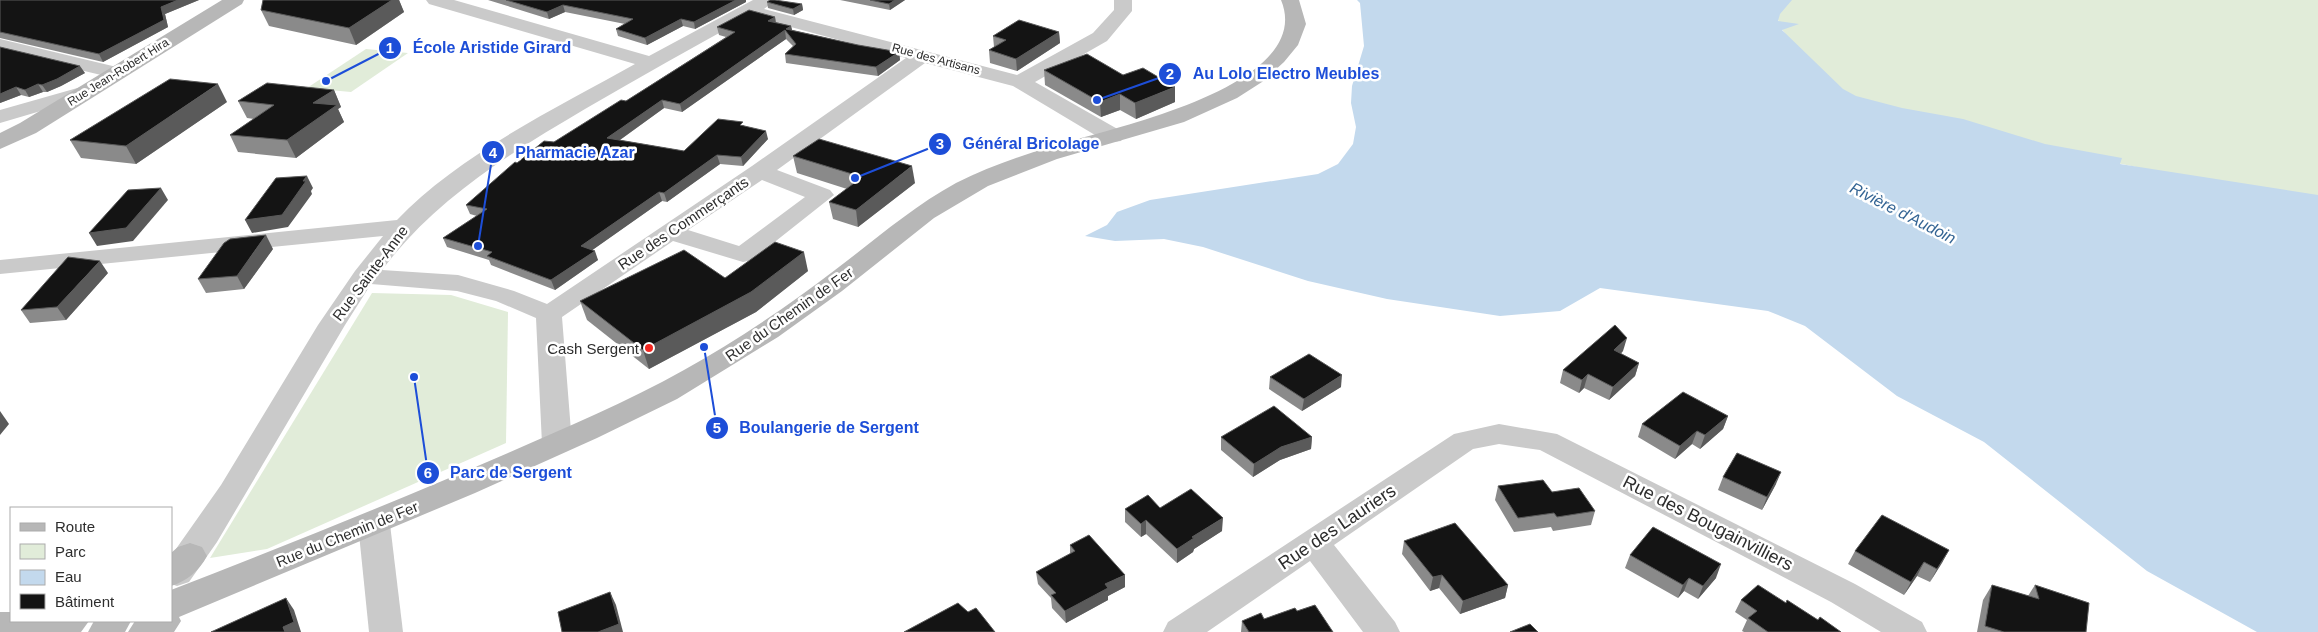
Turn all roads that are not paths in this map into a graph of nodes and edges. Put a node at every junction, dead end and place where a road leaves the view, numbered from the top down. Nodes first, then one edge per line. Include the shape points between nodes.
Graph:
1 (235, 0) edge
2 (435, 0) edge
3 (1123, 0) edge
4 (1290, 0) edge
5 (758, 5) edge
6 (0, 45) edge
7 (923, 55) junction
8 (651, 63) junction
9 (118, 73) junction
10 (1020, 82) junction
11 (90, 90) junction
12 (0, 118) edge
13 (32, 125) junction
14 (1113, 136) junction
15 (0, 142) edge
16 (760, 171) junction
17 (403, 227) junction
18 (668, 232) junction
19 (0, 267) edge
20 (364, 276) junction
21 (549, 314) junction
22 (1499, 434) joint
23 (557, 444) junction
24 (374, 524) junction
25 (1314, 544) junction
26 (177, 570) edge
27 (172, 614) edge
28 (61, 622) edge
29 (0, 628) edge
30 (16, 632) edge
31 (386, 632) edge
32 (1180, 632) edge
33 (1384, 632) edge
34 (1910, 632) edge

1 - 9 main road, Rue Jean-Robert Hira
2 - 8 street
3 - 10 street via 1123,11 1100,37
4 - 14 main road, Rue du Chemin de Fer via 1296,12 1291,44 1249,83 1205,107
5 - 7 street, Rue des Artisans
5 - 8 street, Rue Sainte-Anne
6 - 9 street
7 - 10 street, Rue des Artisans
7 - 16 street, Rue des Commerçants
8 - 17 street, Rue Sainte-Anne via 482,164
9 - 11 main road, Rue Jean-Robert Hira
10 - 14 street, Rue des Artisans
11 - 12 street
11 - 13 main road, Rue Jean-Robert Hira
12 - 13 street
13 - 15 main road, Rue Jean-Robert Hira
14 - 23 main road, Rue du Chemin de Fer via 1008,169 951,196 825,292 716,364 658,396
16 - 18 street, Rue des Commerçants
16 - 18 street via 822,195 743,255
17 - 19 street
17 - 20 street, Rue Sainte-Anne
18 - 21 street, Rue des Commerçants
20 - 21 street via 458,283 504,296
20 - 26 street, Rue Sainte-Anne via 302,371 208,531
21 - 23 street
22 - 25 street, Rue des Lauriers via 1464,441
22 - 34 street, Rue des Bougainvilliers via 1547,440 1843,593
23 - 24 main road, Rue du Chemin de Fer
24 - 27 main road, Rue du Chemin de Fer via 262,569
24 - 31 street
25 - 32 street, Rue des Lauriers
25 - 33 street
28 - 29 main road
29 - 30 main road

